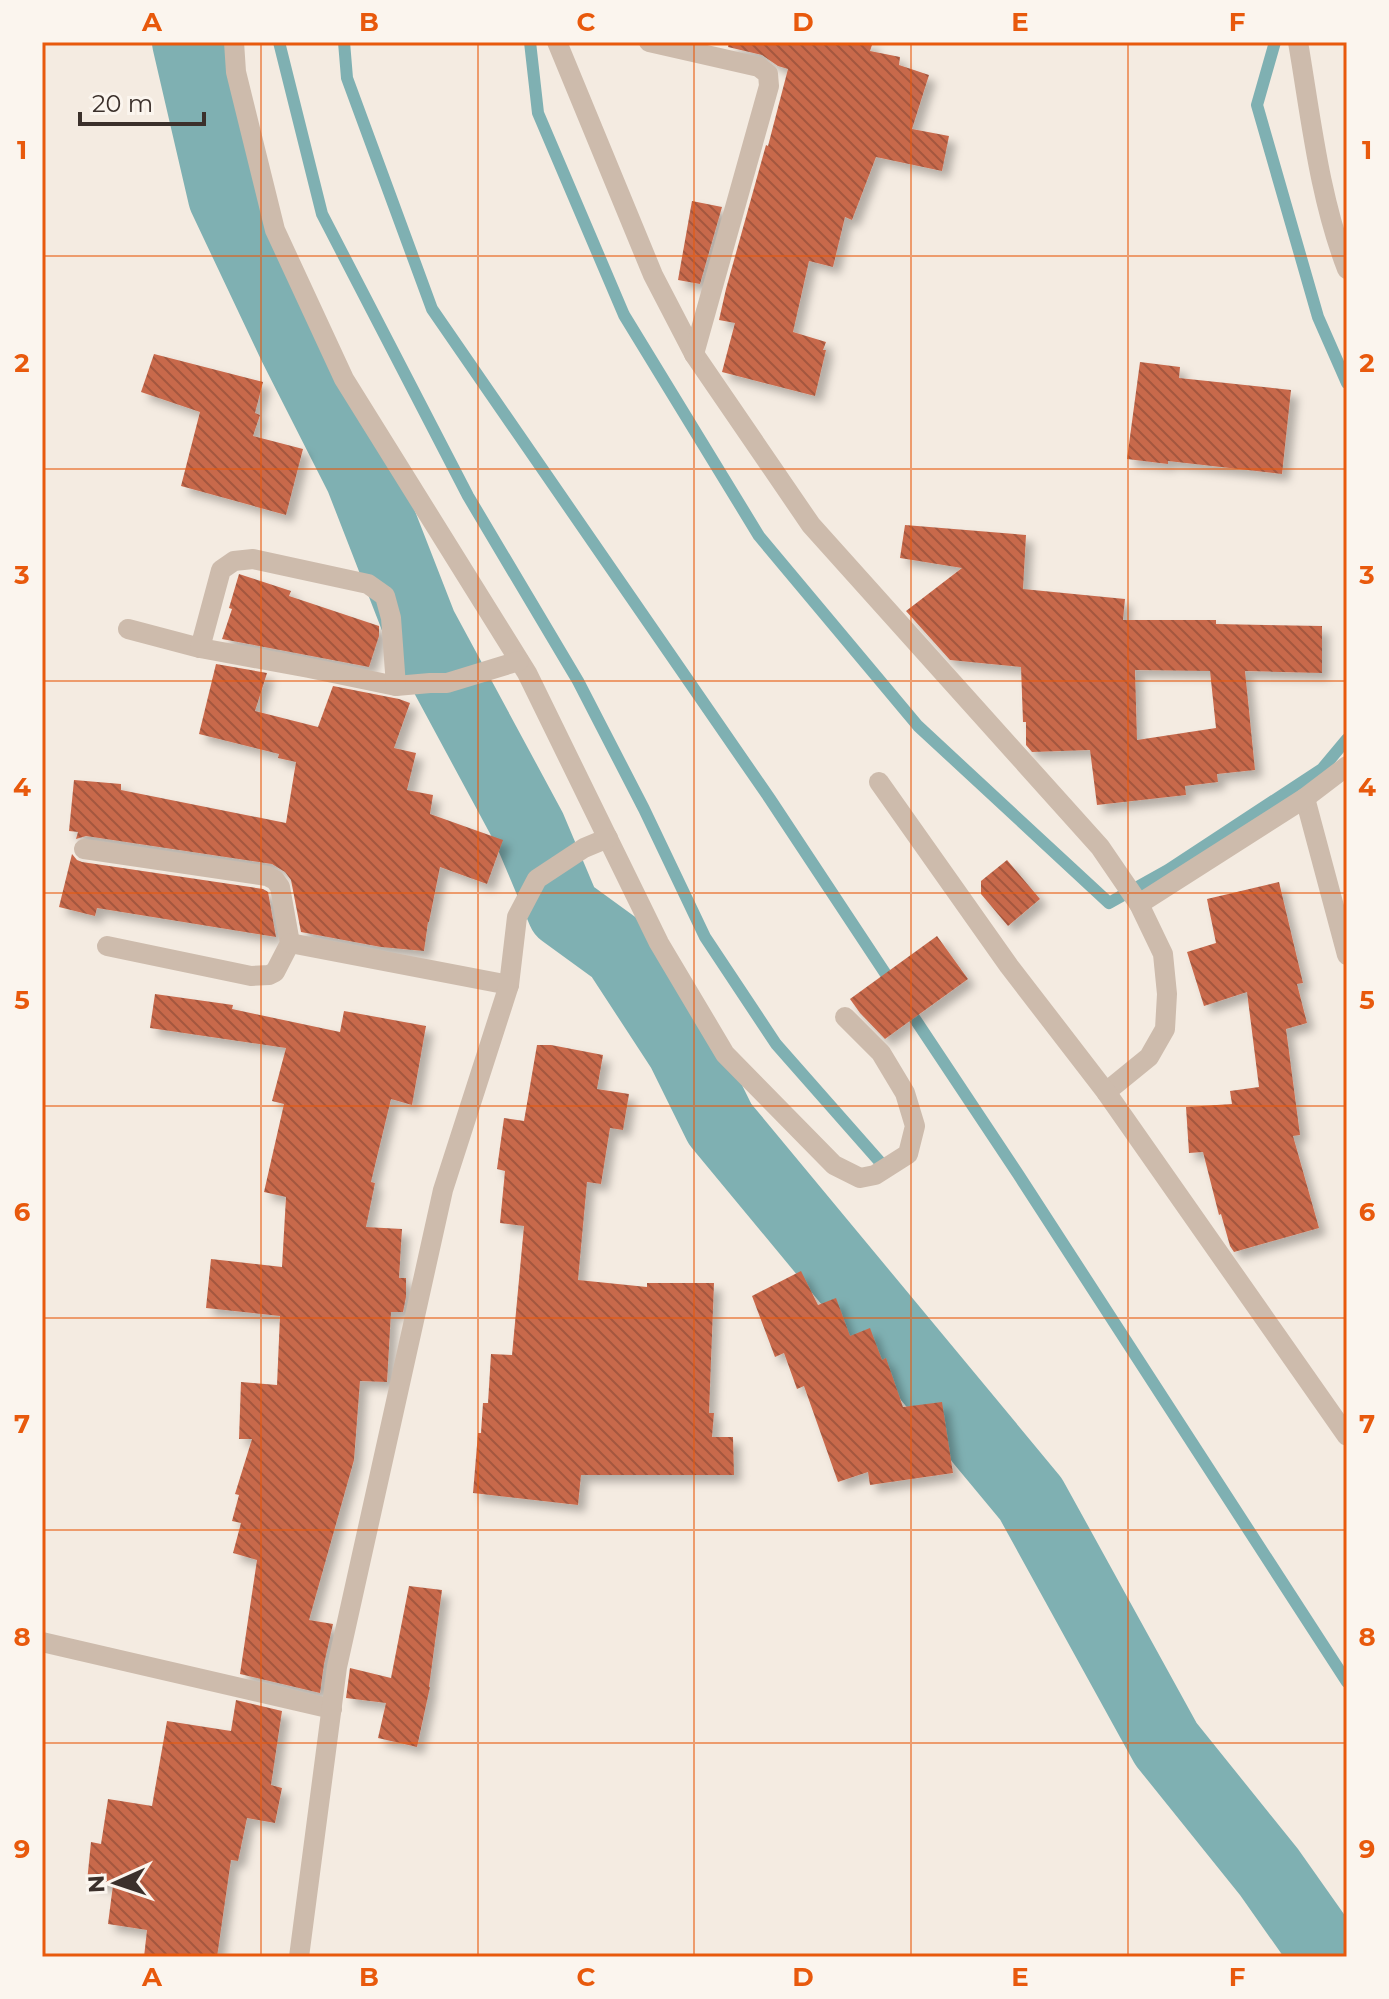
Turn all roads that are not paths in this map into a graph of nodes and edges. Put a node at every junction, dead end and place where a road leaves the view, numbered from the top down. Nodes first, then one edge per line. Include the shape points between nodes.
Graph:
1 (234, 42) edge
2 (557, 42) edge
3 (649, 42) edge
4 (1298, 46) edge
5 (1347, 269) edge
6 (694, 354) junction
7 (128, 629) dead end
8 (200, 648) junction
9 (519, 661) junction
10 (396, 686) junction
11 (1347, 766) edge
12 (879, 782) dead end
13 (1305, 798) junction
14 (608, 838) junction
15 (84, 849) dead end
16 (1135, 900) junction
17 (290, 943) junction
18 (107, 946) dead end
19 (1347, 955) edge
20 (509, 985) junction
21 (845, 1017) dead end
22 (1106, 1092) junction
23 (1347, 1436) edge
24 (42, 1642) edge
25 (332, 1709) junction
26 (299, 1957) edge

1 - 9 street via 236,72 275,230 352,392
2 - 6 street via 653,275
3 - 6 street via 759,67 768,74 769,86
4 - 5 street via 1314,147
6 - 16 street via 811,525 1100,847
7 - 8 street
8 - 10 street
8 - 10 street via 221,570 234,561 253,559 368,584 385,596
9 - 10 street via 447,683
9 - 14 street
11 - 13 street
12 - 22 street
13 - 16 street
13 - 19 street
14 - 20 street via 537,879 517,917
14 - 21 street via 659,943 725,1054 834,1165 860,1178 875,1175 908,1154 915,1126 905,1093 881,1053
15 - 17 street via 267,876 280,887
16 - 22 street via 1163,954 1165,1029 1149,1057
17 - 18 street via 275,972 251,976
17 - 20 street
20 - 25 street via 443,1190
22 - 23 street
24 - 25 street
25 - 26 street

